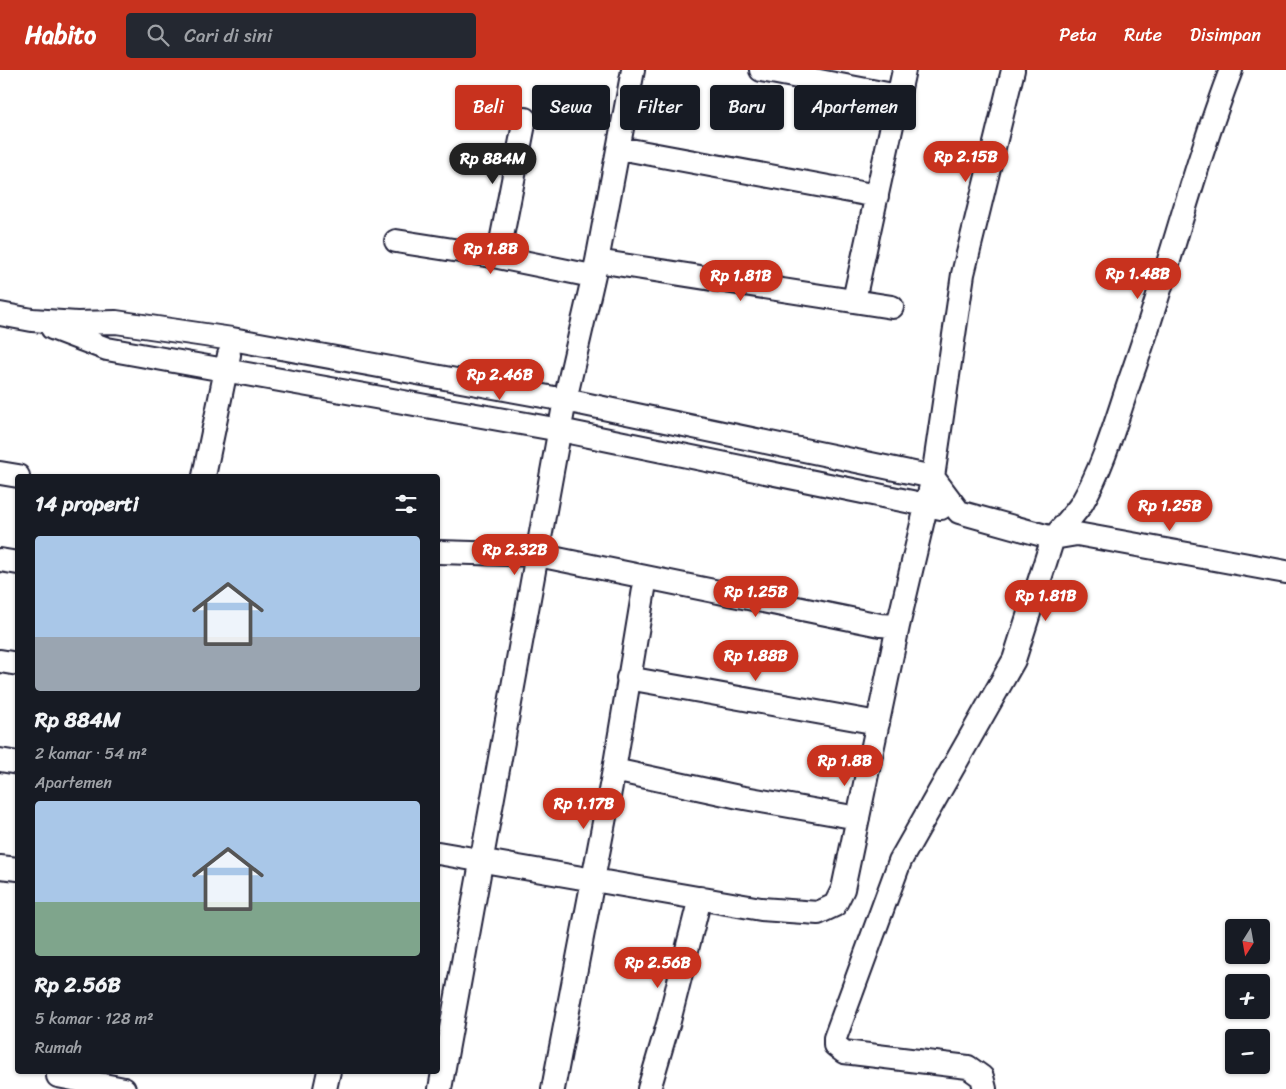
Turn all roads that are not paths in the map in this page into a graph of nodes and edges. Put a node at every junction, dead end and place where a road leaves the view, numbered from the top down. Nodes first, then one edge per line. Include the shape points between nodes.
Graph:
1 (633, 70) edge
2 (761, 70) edge
3 (904, 70) edge
4 (1013, 70) edge
5 (1231, 70) edge
6 (840, 85) edge
7 (901, 85) edge
8 (525, 119) dead end
9 (891, 130) edge
10 (619, 148) junction
11 (877, 196) junction
12 (396, 241) dead end
13 (498, 258) junction
14 (594, 268) junction
15 (854, 300) junction
16 (892, 307) dead end
17 (0, 314) edge
18 (32, 320) junction
19 (232, 339) junction
20 (225, 370) junction
21 (565, 400) junction
22 (560, 430) junction
23 (0, 473) edge
24 (204, 474) edge
25 (15, 476) edge
26 (934, 477) junction
27 (927, 505) junction
28 (959, 512) junction
29 (1053, 538) junction
30 (440, 552) edge
31 (538, 556) junction
32 (0, 560) edge
33 (15, 562) edge
34 (1286, 572) edge
35 (646, 577) junction
36 (898, 626) junction
37 (0, 660) edge
38 (15, 663) edge
39 (628, 678) junction
40 (878, 723) junction
41 (0, 760) edge
42 (15, 762) edge
43 (614, 770) junction
44 (858, 818) junction
45 (440, 853) edge
46 (480, 860) junction
47 (0, 867) edge
48 (15, 870) edge
49 (594, 879) junction
50 (700, 898) junction
51 (328, 1074) edge
52 (58, 1079) edge
53 (124, 1089) edge
54 (325, 1089) edge
55 (440, 1089) edge
56 (553, 1089) edge
57 (648, 1089) edge
58 (985, 1089) edge

1 - 10 street
2 - 6 street
3 - 7 street
4 - 26 street via 963,274
5 - 29 street via 1209,128 1153,315 1094,481 1081,505
8 - 13 street
9 - 11 street
10 - 11 street
10 - 14 street
11 - 15 street
12 - 13 street
13 - 14 street
14 - 15 street
14 - 21 street
15 - 16 street
17 - 18 street
18 - 19 street via 116,322
18 - 20 street via 107,349
19 - 20 street
19 - 21 street
20 - 22 street
20 - 24 street
21 - 22 street
21 - 26 street
22 - 27 street
22 - 31 street
23 - 25 street
26 - 27 street
26 - 28 street
27 - 28 street
27 - 36 street
28 - 29 street
29 - 34 street via 1077,534
29 - 58 street via 1014,660 900,861 835,1038 835,1045 844,1052 968,1067 982,1077
30 - 31 street
31 - 35 street
31 - 46 street
32 - 33 street
35 - 36 street
35 - 39 street
36 - 40 street
37 - 38 street
39 - 40 street
39 - 43 street
40 - 44 street
41 - 42 street
43 - 44 street
43 - 49 street
44 - 50 street via 844,889 835,906 828,910 818,913 761,909
45 - 46 street
46 - 49 street
46 - 55 street
47 - 48 street
49 - 50 street
49 - 56 street
50 - 57 street
51 - 54 street
52 - 53 street

